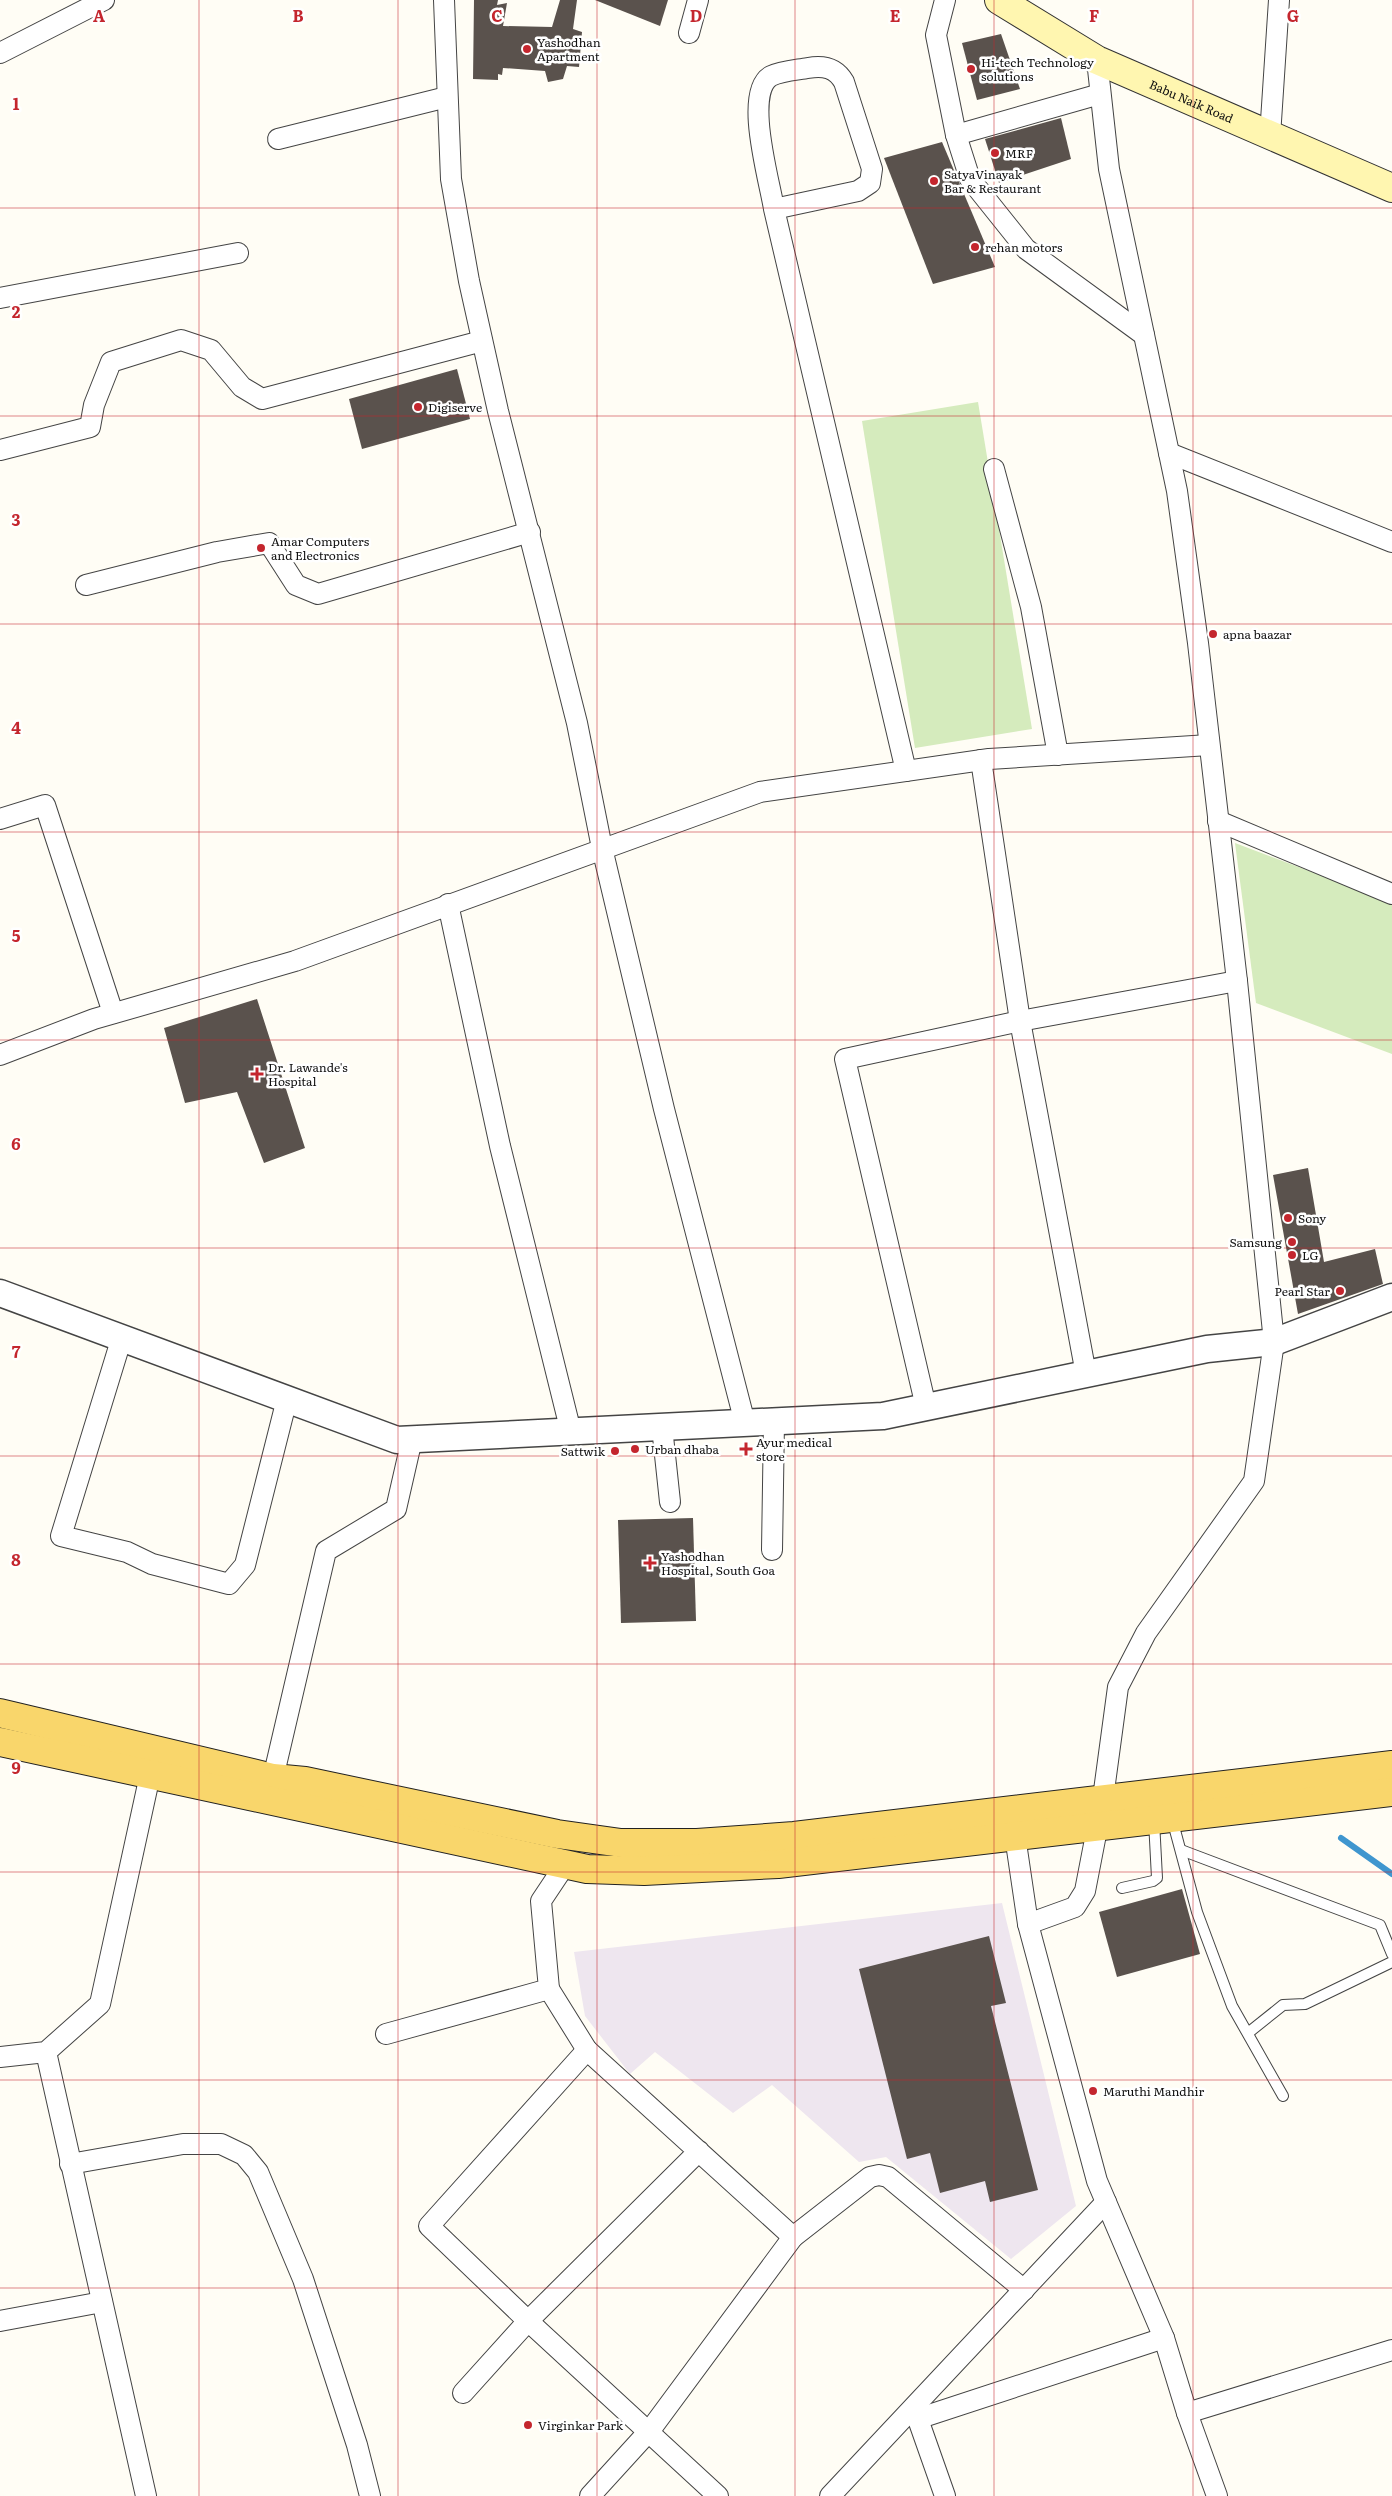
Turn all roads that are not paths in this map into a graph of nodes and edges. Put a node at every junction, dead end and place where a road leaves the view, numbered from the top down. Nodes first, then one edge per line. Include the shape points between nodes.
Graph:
1 (104, 0) edge
2 (444, 0) edge
3 (698, 0) edge
4 (944, 0) edge
5 (999, 0) edge
6 (1279, 0) edge
7 (689, 32) dead end
8 (0, 53) edge
9 (1097, 60) junction
10 (1100, 94) junction
11 (447, 97) junction
12 (956, 135) junction
13 (1270, 136) junction
14 (278, 139) dead end
15 (1392, 188) edge
16 (774, 209) junction
17 (238, 253) dead end
18 (0, 298) edge
19 (1144, 335) junction
20 (482, 342) junction
21 (0, 450) edge
22 (1169, 453) junction
23 (994, 469) dead end
24 (530, 532) junction
25 (1392, 542) edge
26 (86, 586) dead end
27 (1209, 745) junction
28 (1058, 755) junction
29 (981, 760) junction
30 (906, 771) junction
31 (0, 819) edge
32 (1218, 821) junction
33 (602, 848) junction
34 (1392, 894) edge
35 (448, 904) junction
36 (1237, 981) junction
37 (113, 1013) junction
38 (1020, 1021) junction
39 (0, 1055) edge
40 (0, 1293) edge
41 (1392, 1297) edge
42 (122, 1337) junction
43 (1274, 1342) junction
44 (1086, 1374) junction
45 (287, 1399) junction
46 (926, 1407) junction
47 (774, 1421) junction
48 (745, 1423) junction
49 (662, 1427) junction
50 (571, 1432) junction
51 (412, 1439) junction
52 (670, 1502) dead end
53 (772, 1550) dead end
54 (0, 1712) edge
55 (0, 1742) edge
56 (1392, 1764) edge
57 (150, 1775) junction
58 (273, 1778) junction
59 (1392, 1792) edge
60 (1103, 1798) junction
61 (1163, 1819) junction
62 (1098, 1826) junction
63 (1014, 1836) junction
64 (1181, 1850) junction
65 (565, 1865) junction
66 (1122, 1888) dead end
67 (1028, 1924) junction
68 (1392, 1954) edge
69 (1392, 1962) edge
70 (550, 1989) junction
71 (1248, 2033) junction
72 (386, 2034) dead end
73 (587, 2050) junction
74 (46, 2052) junction
75 (0, 2057) edge
76 (1283, 2096) dead end
77 (699, 2151) junction
78 (70, 2164) junction
79 (1106, 2202) junction
80 (793, 2236) junction
81 (1024, 2290) junction
82 (102, 2302) junction
83 (0, 2321) edge
84 (528, 2321) junction
85 (1164, 2338) junction
86 (1392, 2350) edge
87 (463, 2393) dead end
88 (1187, 2413) junction
89 (915, 2414) junction
90 (648, 2432) junction
91 (146, 2496) edge
92 (370, 2496) edge
93 (590, 2496) edge
94 (718, 2496) edge
95 (830, 2496) edge
96 (945, 2496) edge
97 (1217, 2496) edge

1 - 8 street
2 - 11 street
3 - 7 street
4 - 12 street via 936,35
5 - 9 main road, Babu Naik Road
6 - 13 street
9 - 10 street
9 - 13 main road, Babu Naik Road
10 - 12 street
10 - 19 street via 1109,169
11 - 14 street
11 - 20 street via 451,180
12 - 19 street via 970,179 1026,249
13 - 15 main road, Babu Naik Road
16 - 16 street via 858,191 870,182 870,161 844,82 838,72 829,68 816,67 771,76 760,92 758,119
16 - 30 street
17 - 18 street
19 - 22 street
20 - 21 street via 262,399 242,387 211,350 181,340 110,362 94,405 90,427
20 - 24 street
22 - 25 street
22 - 27 street via 1198,643
23 - 28 street via 1030,607
24 - 26 street via 318,594 296,585 269,543 217,552
24 - 33 street via 577,723
27 - 28 street
27 - 32 street
28 - 29 street
29 - 30 street
29 - 38 street
30 - 33 street via 760,792
31 - 37 street via 45,805
32 - 34 street
32 - 36 street
33 - 35 street
33 - 48 street via 664,1109
35 - 37 street via 295,961
35 - 50 street via 500,1146
36 - 38 street
36 - 43 street
37 - 39 street
38 - 44 street
38 - 46 street via 845,1060
40 - 42 street
41 - 43 street
42 - 45 street
42 - 45 street via 61,1536 127,1552 152,1564 230,1584 245,1565
43 - 44 street via 1207,1349
43 - 60 street via 1254,1481 1146,1633 1118,1687
44 - 46 street
45 - 51 street via 396,1440
46 - 47 street via 883,1416
47 - 48 street
47 - 53 street
48 - 49 street
49 - 50 street
49 - 52 street
50 - 51 street
51 - 58 street via 396,1509 326,1551
54 - 58 main road
55 - 57 main road
56 - 60 main road
57 - 65 main road
57 - 74 street via 100,2004
58 - 60 main road via 620,1844 697,1843 794,1836
59 - 61 main road
60 - 62 street
61 - 62 main road
61 - 64 lane
61 - 66 lane via 1157,1878
62 - 63 main road
62 - 67 street via 1086,1891 1075,1907
63 - 65 main road via 778,1864 644,1871
63 - 67 street
64 - 68 lane via 1380,1925
64 - 71 lane via 1197,1912 1232,2006
65 - 70 street via 541,1901
67 - 79 street via 1097,2181
69 - 71 lane via 1305,2004 1283,2005
70 - 72 street
70 - 73 street
71 - 76 lane
73 - 77 street
73 - 84 street via 429,2226
74 - 75 street
74 - 78 street
77 - 80 street
77 - 84 street
78 - 82 street
78 - 92 street via 183,2144 221,2144 244,2155 258,2172 303,2279 357,2445
79 - 81 street
79 - 85 street
80 - 81 street via 870,2177 888,2177
80 - 90 street
81 - 89 street
82 - 83 street
82 - 91 street
84 - 87 street
84 - 90 street
85 - 88 street
85 - 89 street
86 - 88 street
88 - 97 street
89 - 95 street
89 - 96 street
90 - 93 street
90 - 94 street

